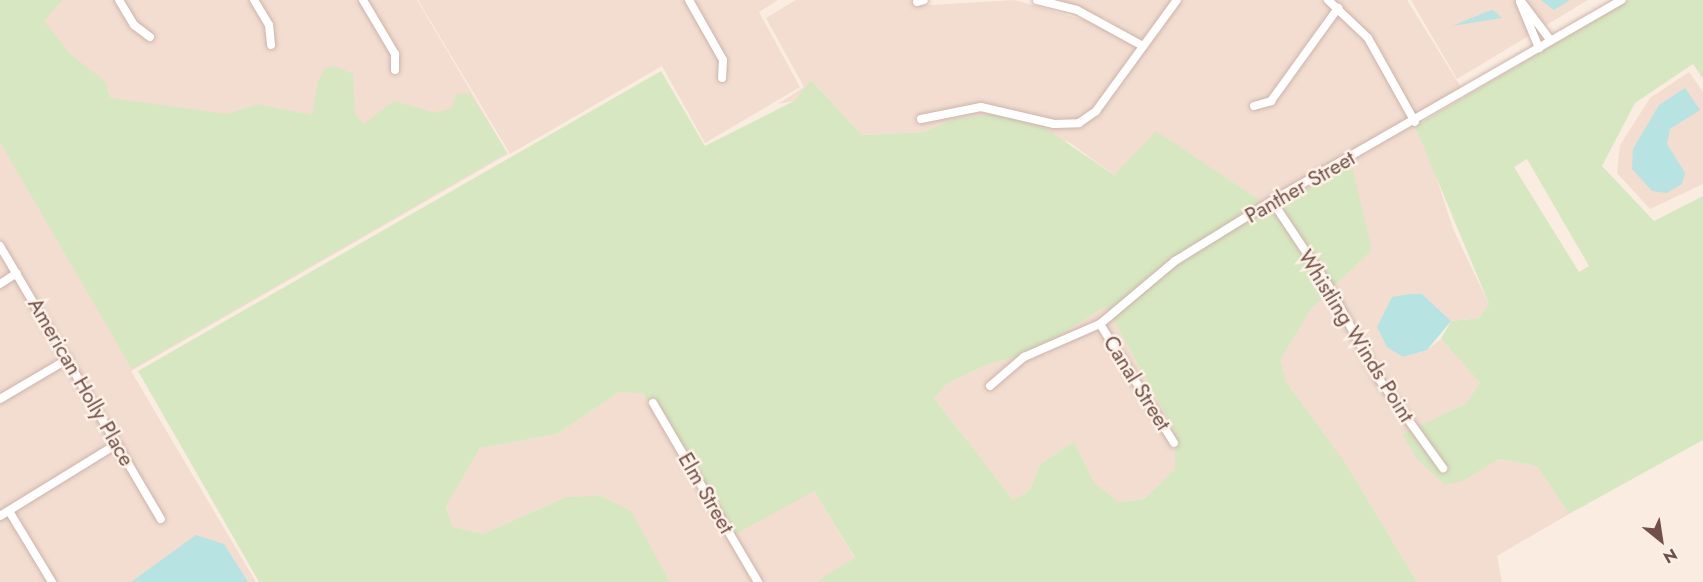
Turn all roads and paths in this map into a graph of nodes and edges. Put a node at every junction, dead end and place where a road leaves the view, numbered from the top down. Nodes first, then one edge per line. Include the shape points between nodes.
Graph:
1 (119, 0) edge
2 (254, 0) edge
3 (363, 0) edge
4 (689, 0) edge
5 (1037, 0) edge
6 (1177, 0) edge
7 (1328, 0) edge
8 (1520, 0) edge
9 (1621, 0) edge
10 (1338, 8) junction
11 (1536, 18) junction
12 (1526, 24) junction
13 (150, 37) dead end
14 (1551, 41) junction
15 (271, 45) dead end
16 (1143, 46) junction
17 (1539, 48) junction
18 (395, 70) dead end
19 (722, 78) dead end
20 (1254, 106) dead end
21 (921, 119) dead end
22 (1415, 122) junction
23 (1272, 201) junction
24 (0, 246) edge
25 (17, 273) junction
26 (0, 284) edge
27 (1100, 324) junction
28 (68, 359) junction
29 (990, 386) dead end
30 (0, 399) edge
31 (653, 403) dead end
32 (1174, 443) dead end
33 (117, 444) junction
34 (1443, 468) dead end
35 (9, 511) junction
36 (0, 516) edge
37 (160, 519) dead end
38 (52, 582) edge
39 (758, 582) edge

1 - 13 street via 134,25
2 - 15 street via 269,25
3 - 18 street via 395,54
4 - 19 street via 723,60
5 - 16 street via 1077,10
6 - 16 street
7 - 10 street
8 - 11 street
8 - 12 street
9 - 14 street, Panther Street
10 - 20 street via 1271,101
10 - 22 street via 1368,38
11 - 12 street
11 - 14 street
12 - 17 street
14 - 17 street, Panther Street
16 - 21 street via 1095,111 1079,123 1054,124 981,107
17 - 22 street, Panther Street
22 - 23 street, Panther Street
23 - 27 street, Panther Street via 1175,261
23 - 34 street, Whistling Winds Point via 1328,285 1378,379
24 - 25 street, American Holly Place
25 - 26 street
25 - 28 street, American Holly Place
27 - 29 street, Panther Street via 1024,357
27 - 32 street, Canal Street
28 - 30 street
28 - 33 street, American Holly Place
31 - 39 street, Elm Street
33 - 35 street
33 - 37 street, American Holly Place
35 - 36 street
35 - 38 street

